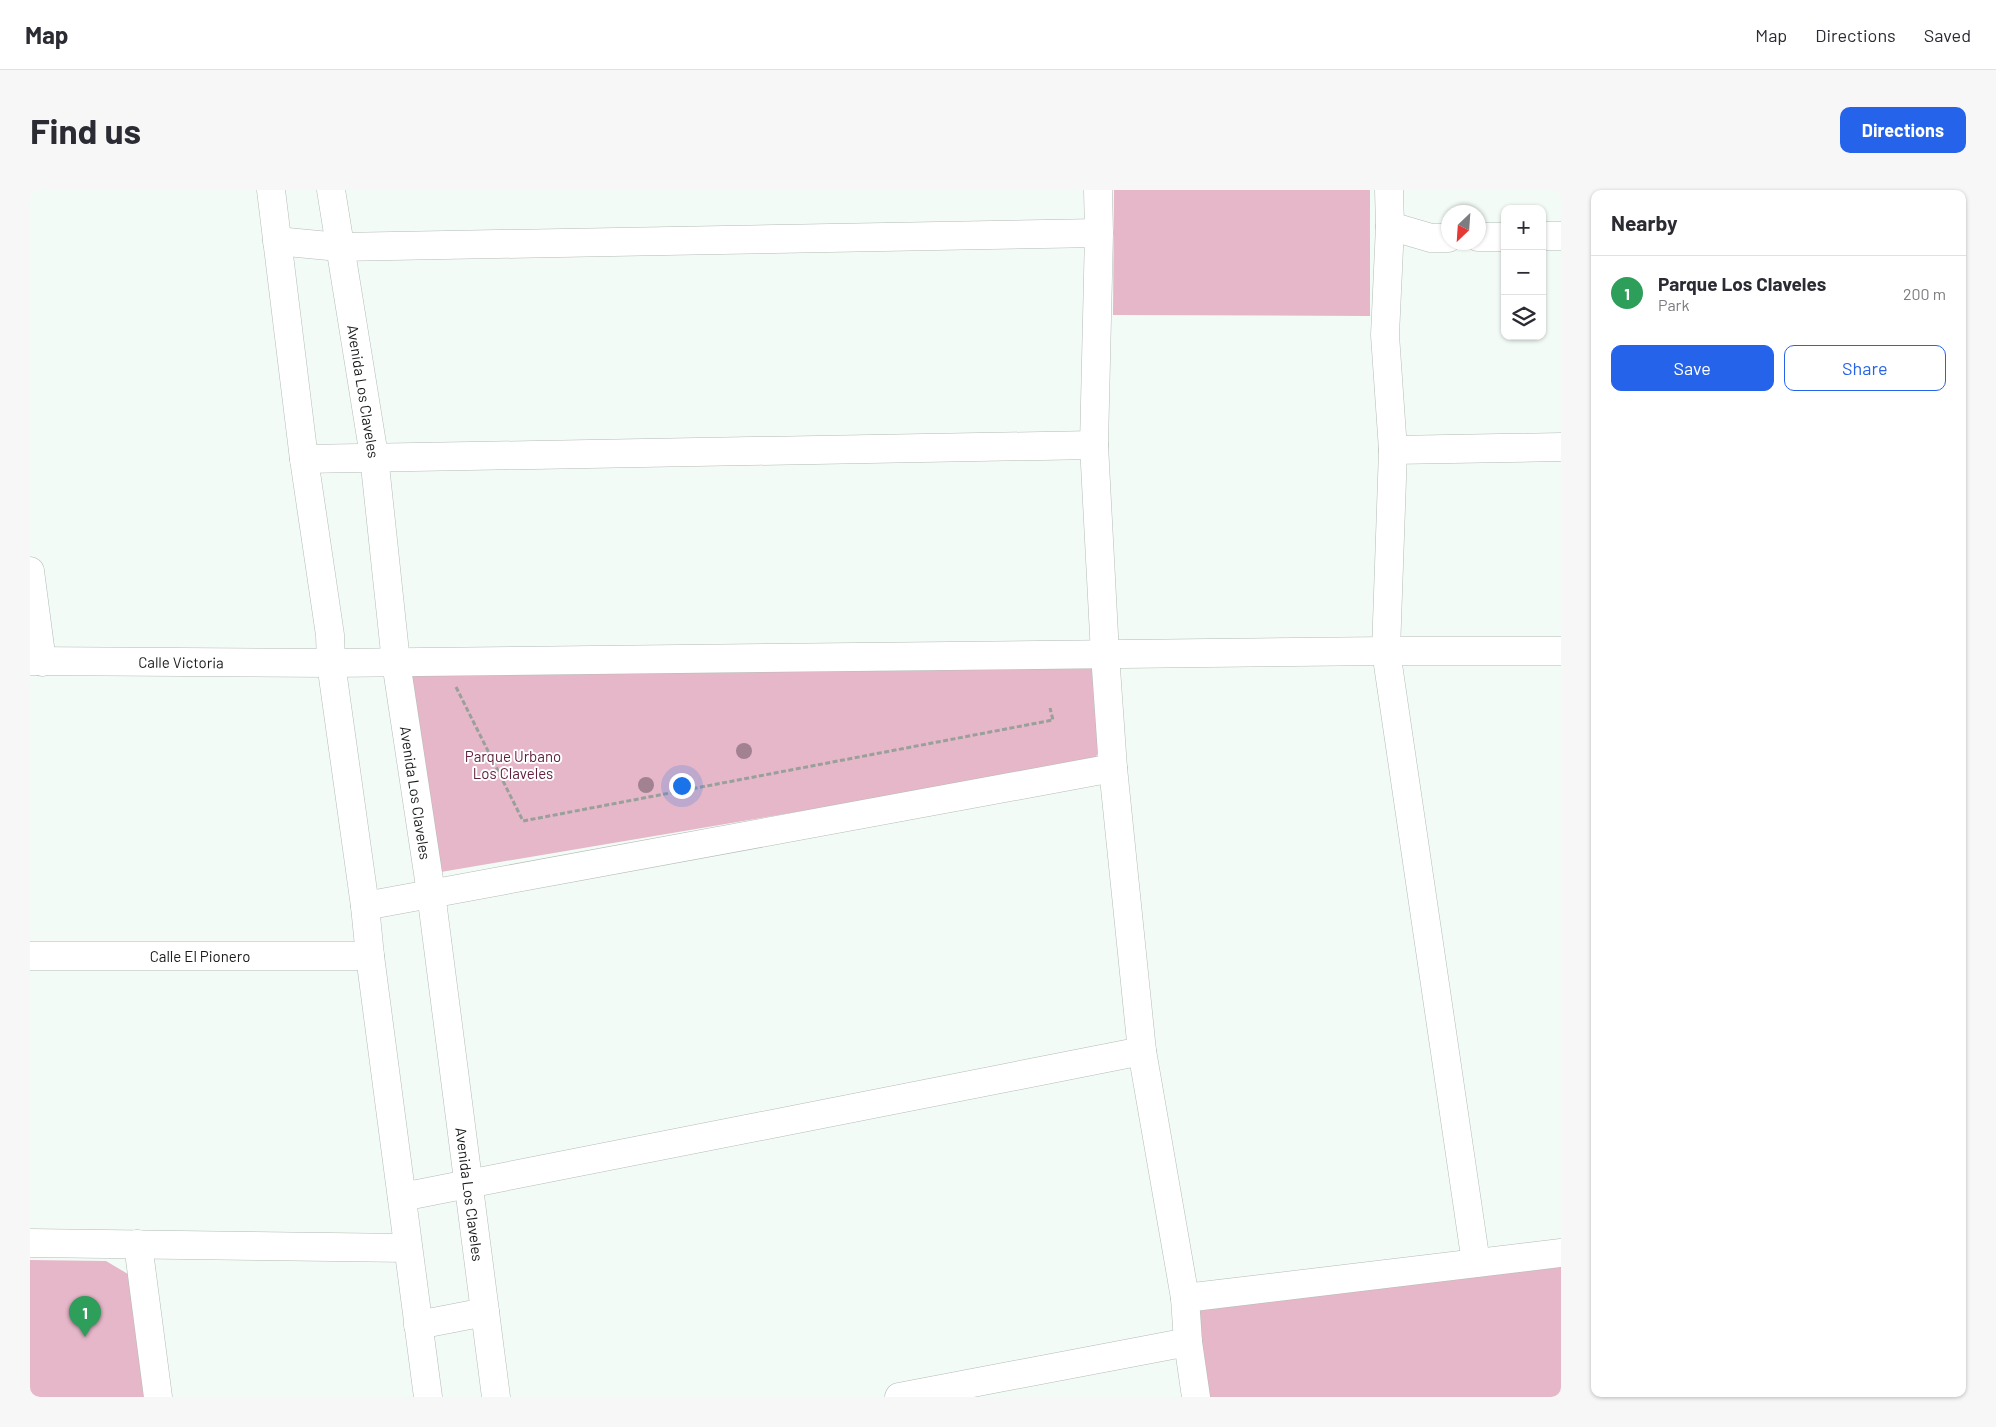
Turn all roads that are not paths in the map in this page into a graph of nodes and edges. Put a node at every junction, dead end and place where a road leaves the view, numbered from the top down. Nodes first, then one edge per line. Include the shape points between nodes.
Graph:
1 (271, 190) edge
2 (330, 190) edge
3 (1098, 190) edge
4 (1389, 190) edge
5 (1390, 226) junction
6 (1099, 233) junction
7 (1546, 236) edge
8 (1561, 236) edge
9 (1486, 237) edge
10 (1501, 237) edge
11 (1441, 238) edge
12 (277, 241) junction
13 (339, 247) junction
14 (1094, 445) junction
15 (1561, 447) edge
16 (1393, 450) junction
17 (374, 456) junction
18 (304, 459) junction
19 (30, 571) edge
20 (1386, 651) junction
21 (1561, 651) edge
22 (1104, 654) junction
23 (36, 662) edge
24 (396, 662) junction
25 (331, 663) junction
26 (1113, 768) junction
27 (431, 893) junction
28 (365, 906) junction
29 (30, 956) edge
30 (370, 956) junction
31 (1142, 1050) junction
32 (468, 1185) junction
33 (402, 1197) junction
34 (30, 1243) edge
35 (138, 1244) junction
36 (408, 1248) junction
37 (1561, 1253) edge
38 (1476, 1264) junction
39 (1185, 1298) junction
40 (485, 1312) junction
41 (418, 1325) junction
42 (1188, 1342) junction
43 (158, 1397) edge
44 (428, 1397) edge
45 (496, 1397) edge
46 (899, 1397) edge
47 (1196, 1397) edge

1 - 12 street
2 - 13 street, Avenida Los Claveles
3 - 6 street
4 - 5 street
5 - 11 street
5 - 16 street via 1385,336
6 - 13 street
6 - 14 street
7 - 8 street
9 - 10 street
12 - 13 street
12 - 18 street
13 - 17 street, Avenida Los Claveles
14 - 17 street
14 - 22 street
15 - 16 street
16 - 20 street
17 - 18 street
17 - 24 street, Avenida Los Claveles
18 - 25 street via 330,635
19 - 23 street
20 - 21 street, Calle Victoria
20 - 22 street, Calle Victoria
20 - 38 street
22 - 24 street, Calle Victoria
22 - 26 street
23 - 25 street, Calle Victoria
24 - 25 street, Calle Victoria
24 - 27 street, Avenida Los Claveles
25 - 28 street
26 - 27 street
26 - 31 street
27 - 28 street
27 - 32 street, Avenida Los Claveles
28 - 30 street
29 - 30 street, Calle El Pionero
30 - 33 street
31 - 32 street
31 - 39 street
32 - 33 street
32 - 40 street, Avenida Los Claveles
33 - 36 street
34 - 35 street
35 - 36 street
35 - 43 street
36 - 41 street
37 - 38 street
38 - 39 street
39 - 42 street
40 - 41 street
40 - 45 street, Avenida Los Claveles
41 - 44 street
42 - 46 street
42 - 47 street

